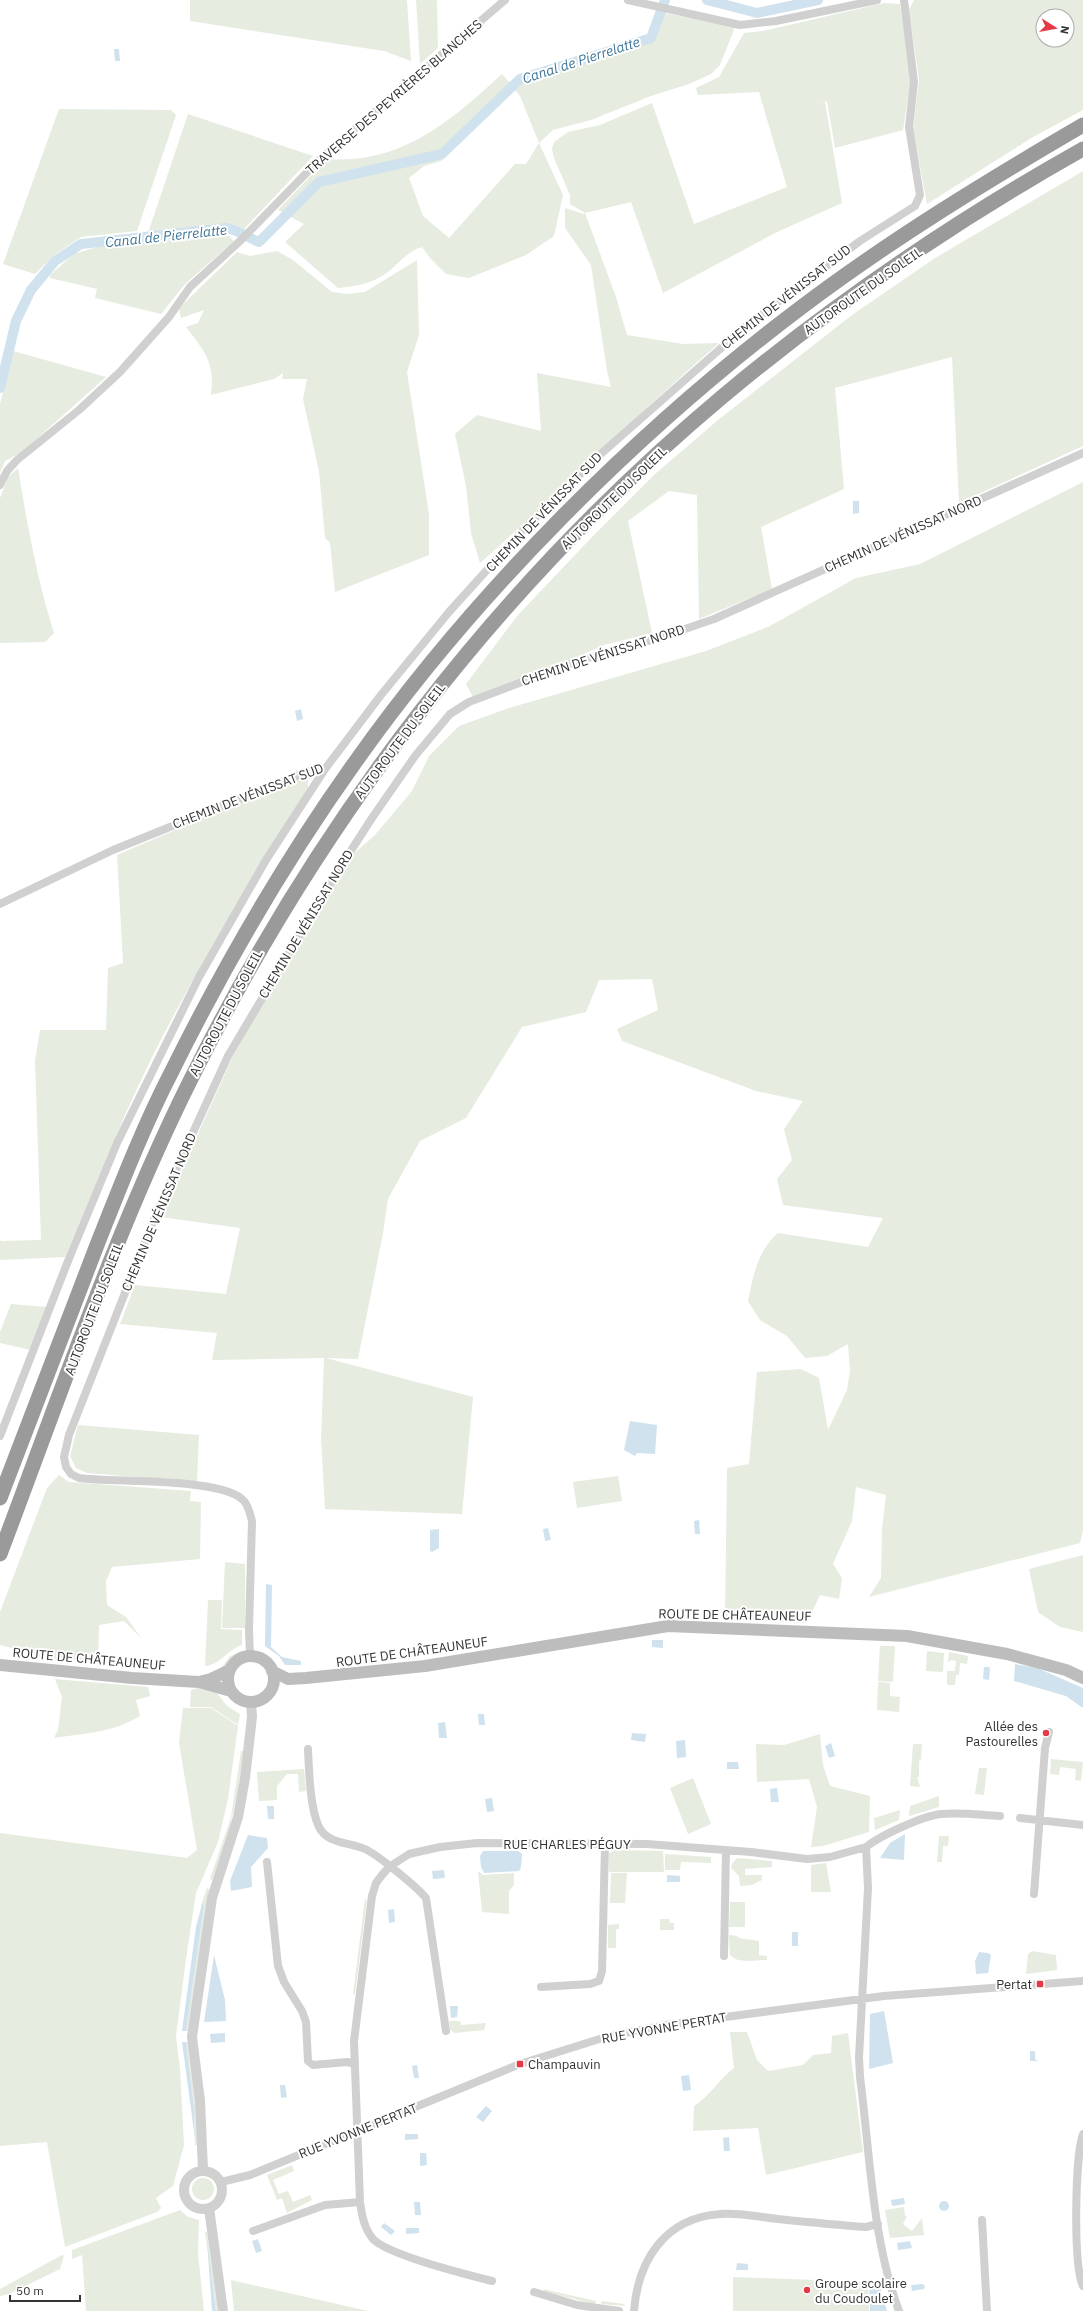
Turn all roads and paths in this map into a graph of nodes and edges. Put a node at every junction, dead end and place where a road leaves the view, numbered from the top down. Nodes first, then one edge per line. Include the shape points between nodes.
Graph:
1 (505, 0) edge
2 (628, 0) edge
3 (877, 0) edge
4 (904, 0) edge
5 (1083, 125) edge
6 (1083, 149) edge
7 (1083, 453) edge
8 (0, 485) edge
9 (325, 769) junction
10 (0, 904) edge
11 (0, 1436) edge
12 (0, 1498) edge
13 (0, 1554) edge
14 (250, 1656) junction
15 (0, 1665) edge
16 (230, 1670) junction
17 (272, 1671) junction
18 (1083, 1678) edge
19 (288, 1679) junction
20 (199, 1682) junction
21 (231, 1690) junction
22 (271, 1690) junction
23 (251, 1702) junction
24 (1049, 1732) dead end
25 (308, 1749) dead end
26 (1000, 1816) dead end
27 (1020, 1818) dead end
28 (1039, 1821) junction
29 (1083, 1825) edge
30 (605, 1845) junction
31 (866, 1847) junction
32 (726, 1850) junction
33 (267, 1862) dead end
34 (389, 1867) junction
35 (1034, 1894) dead end
36 (724, 1956) dead end
37 (1083, 1981) edge
38 (541, 1986) dead end
39 (863, 1999) junction
40 (446, 2031) dead end
41 (355, 2064) junction
42 (358, 2130) junction
43 (1083, 2134) edge
44 (203, 2170) junction
45 (221, 2182) junction
46 (360, 2202) junction
47 (209, 2208) junction
48 (982, 2220) dead end
49 (878, 2227) junction
50 (254, 2231) dead end
51 (1080, 2266) edge
52 (492, 2282) dead end
53 (1083, 2286) edge
54 (534, 2292) dead end
55 (223, 2311) edge
56 (619, 2311) edge
57 (634, 2311) edge
58 (899, 2311) edge
59 (987, 2311) edge

1 - 8 street, TRAVERSE DES PEYRIÈRES BLANCHES via 321,158 240,241 190,287 169,317 120,372 79,410 17,460 7,471
2 - 3 street via 740,25 754,25
4 - 9 street, CHEMIN DE VÉNISSAT SUD via 914,68 909,127 920,195 915,206 860,240 745,327 603,452 523,530 449,612
5 - 12 highway, AUTOROUTE DU SOLEIL via 967,193 904,234 801,307 701,389 566,513 427,669 357,760 283,871 226,968 170,1074 120,1188
6 - 13 highway, AUTOROUTE DU SOLEIL via 949,230 812,325 719,400 627,483 538,572 484,633 410,724 290,898 190,1081 138,1196
7 - 14 street, CHEMIN DE VÉNISSAT NORD via 714,619 578,661 469,702 450,714 415,756 372,818 332,880 228,1056 155,1216 69,1435 64,1457 71,1474 79,1478 205,1486 227,1490 244,1501 252,1521
9 - 10 street, CHEMIN DE VÉNISSAT SUD via 308,771 113,850
9 - 11 street via 266,860 199,977 117,1143
14 - 16 main road, ROUTE DE CHÂTEAUNEUF via 242,1658
14 - 17 main road, ROUTE DE CHÂTEAUNEUF via 264,1660
15 - 20 main road, ROUTE DE CHÂTEAUNEUF
16 - 20 main road, ROUTE DE CHÂTEAUNEUF
16 - 21 main road via 228,1680
17 - 19 main road, ROUTE DE CHÂTEAUNEUF
17 - 22 main road via 274,1681
18 - 19 main road, ROUTE DE CHÂTEAUNEUF via 1066,1670 1007,1654 907,1636 668,1626 425,1666
19 - 22 main road, ROUTE DE CHÂTEAUNEUF
20 - 21 main road, ROUTE DE CHÂTEAUNEUF
21 - 23 main road, ROUTE DE CHÂTEAUNEUF via 239,1699
22 - 23 main road, ROUTE DE CHÂTEAUNEUF via 263,1699
23 - 44 street via 252,1717 245,1778 238,1817 212,1898 192,2037 200,2101
24 - 28 street
25 - 34 street via 310,1788 319,1827 330,1839 365,1849
26 - 31 street, RUE CHARLES PÉGUY via 940,1814 876,1840
27 - 28 street
28 - 29 street
28 - 35 street
30 - 32 street, RUE CHARLES PÉGUY via 648,1844
30 - 34 street, RUE CHARLES PÉGUY via 477,1843 409,1854
30 - 38 street via 602,1971 599,1981 590,1984
31 - 32 street, RUE CHARLES PÉGUY via 830,1857 807,1859
31 - 39 street via 868,1888
32 - 36 street
33 - 41 street via 278,1966 306,2022 308,2062 313,2066 347,2062
34 - 40 street via 419,1889 426,1898
34 - 41 street, RUE CHARLES PÉGUY via 376,1883 372,1896 355,2022
37 - 39 street, RUE YVONNE PERTAT
39 - 42 street, RUE YVONNE PERTAT via 672,2024 609,2036 520,2064
39 - 49 street via 860,2077
41 - 42 street, RUE CHARLES PÉGUY
42 - 45 street, RUE YVONNE PERTAT via 250,2174
42 - 46 street, RUE CHARLES PÉGUY
43 - 51 street via 1078,2168
44 - 45 street via 214,2173
44 - 47 street via 189,2176 183,2191 185,2198 193,2206
45 - 47 street via 219,2201
46 - 50 street via 325,2205
46 - 52 street, RUE CHARLES PÉGUY via 363,2223 380,2245
47 - 55 street
48 - 59 street
49 - 57 street via 722,2213 698,2218 667,2234 653,2250 638,2280
49 - 58 street via 889,2285
51 - 53 street
54 - 56 street via 577,2305

